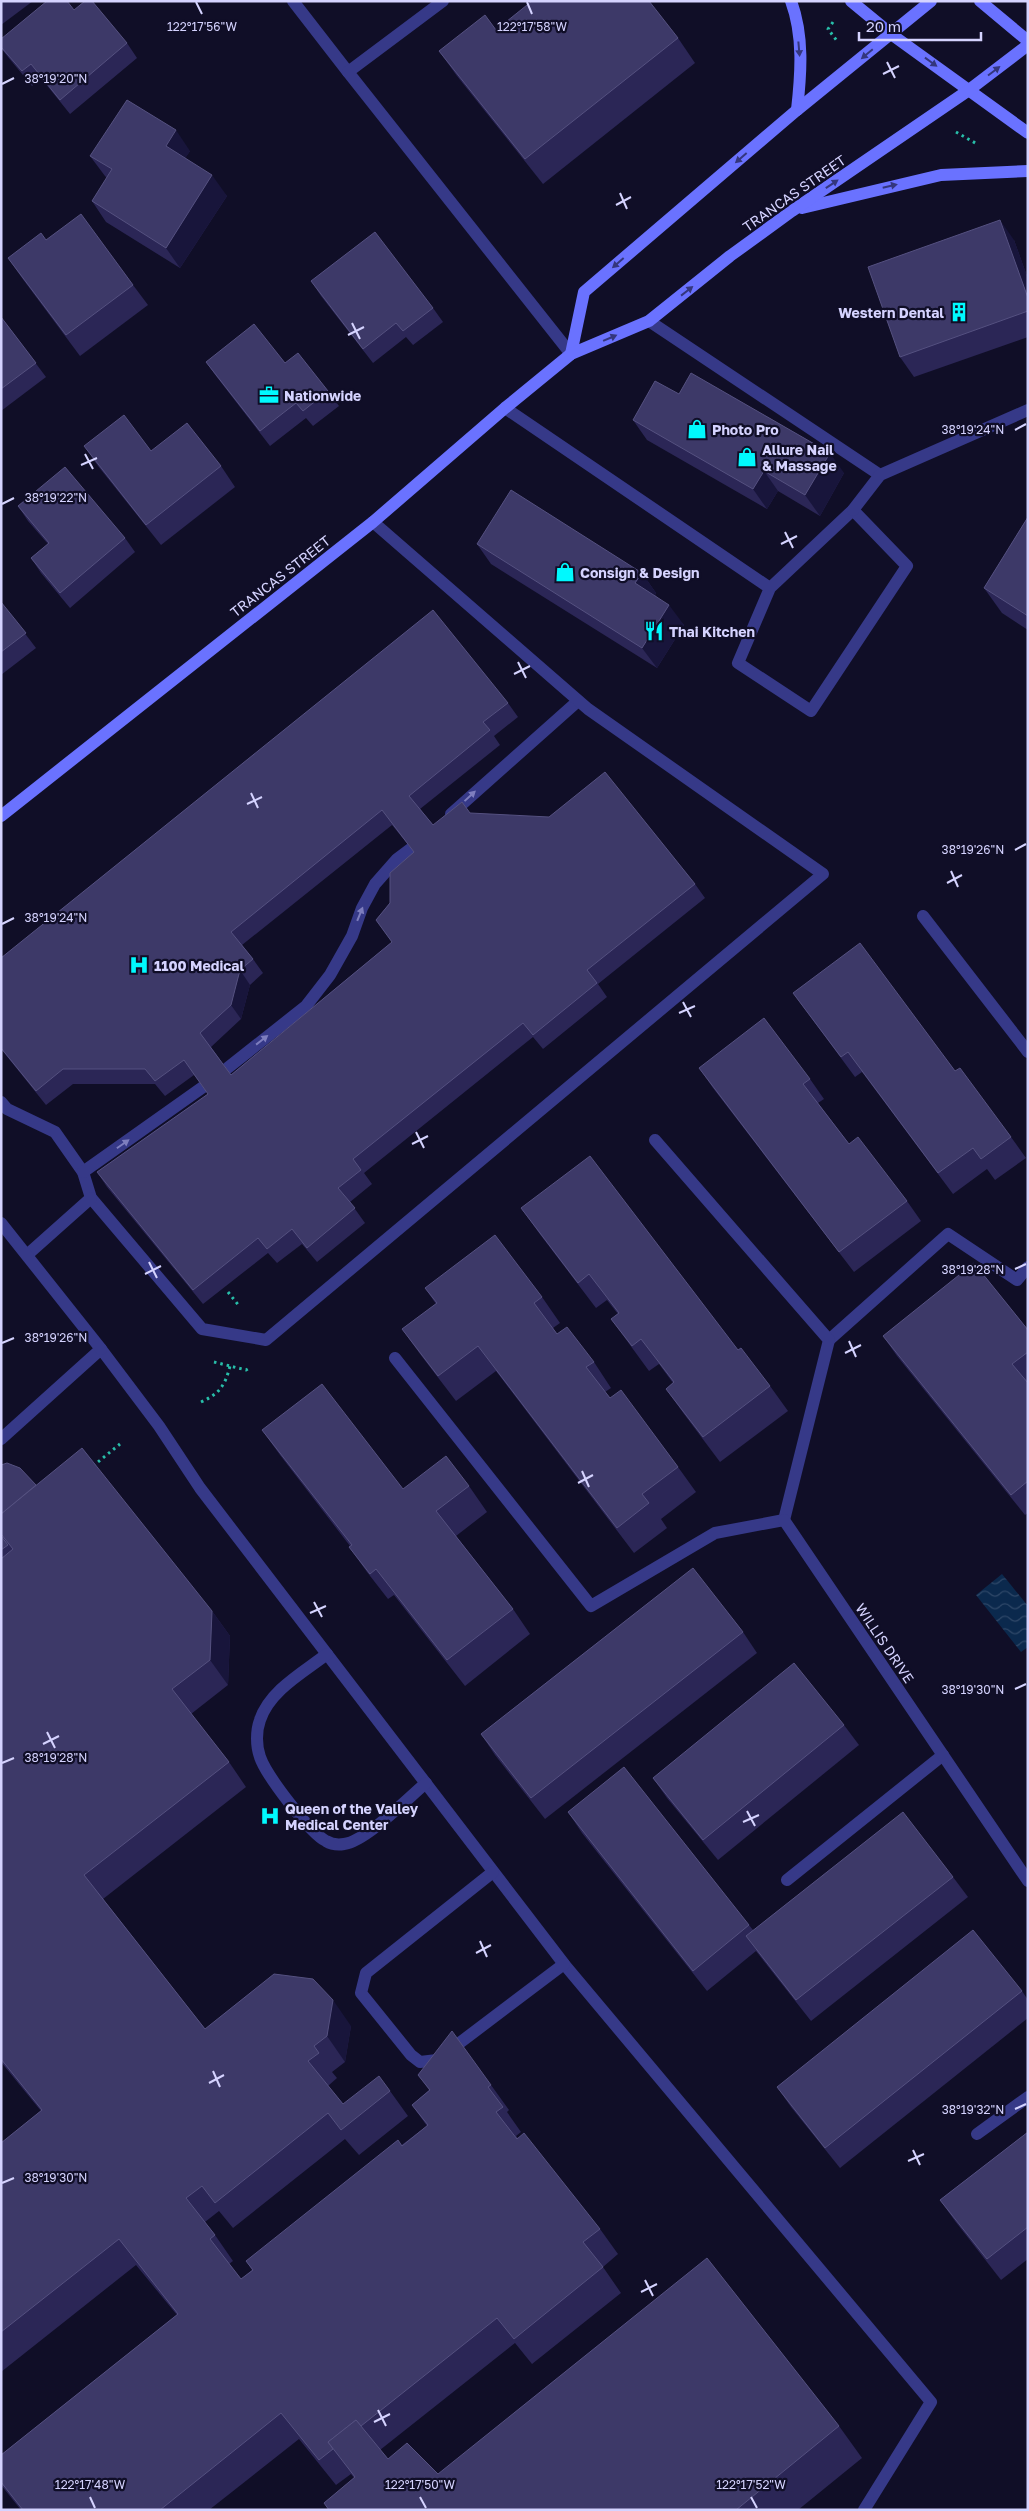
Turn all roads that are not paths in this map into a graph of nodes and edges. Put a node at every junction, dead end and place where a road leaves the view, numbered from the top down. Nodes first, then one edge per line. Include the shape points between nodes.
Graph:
1 (293, 1) edge
2 (443, 1) edge
3 (791, 1) edge
4 (851, 1) edge
5 (931, 1) edge
6 (980, 1) edge
7 (892, 34) junction
8 (1028, 41) edge
9 (1028, 45) edge
10 (348, 72) junction
11 (969, 90) junction
12 (797, 110) junction
13 (1028, 133) edge
14 (1028, 171) edge
15 (792, 211) junction
16 (648, 321) junction
17 (571, 354) junction
18 (505, 408) junction
19 (1028, 410) edge
20 (880, 475) junction
21 (853, 510) junction
22 (373, 522) junction
23 (770, 588) junction
24 (578, 701) junction
25 (1, 816) edge
26 (441, 824) edge
27 (417, 844) edge
28 (924, 916) dead end
29 (1028, 1052) edge
30 (224, 1070) edge
31 (203, 1087) edge
32 (1, 1102) edge
33 (655, 1140) dead end
34 (83, 1172) junction
35 (91, 1198) junction
36 (1, 1224) edge
37 (27, 1255) junction
38 (1028, 1267) edge
39 (829, 1340) junction
40 (101, 1349) junction
41 (395, 1358) dead end
42 (1, 1439) edge
43 (784, 1520) junction
44 (327, 1654) junction
45 (942, 1755) junction
46 (426, 1783) junction
47 (493, 1872) junction
48 (786, 1880) dead end
49 (1028, 1881) edge
50 (564, 1964) junction
51 (1028, 2097) edge
52 (977, 2134) dead end
53 (864, 2510) edge

1 - 10 street
2 - 10 street
3 -> 12 main road via 796,16 801,71
4 - 7 main road
5 - 7 main road
6 - 8 main road
7 -> 11 main road
7 -> 12 main road
11 -> 9 main road, TRANCAS STREET
10 - 17 street
11 - 13 main road
15 -> 11 main road, TRANCAS STREET
12 -> 17 main road via 584,292
15 -> 14 main road via 940,175
16 -> 15 main road, TRANCAS STREET
17 -> 16 main road, TRANCAS STREET
16 - 20 street
17 - 18 main road, TRANCAS STREET
18 - 22 main road, TRANCAS STREET
18 - 23 street
19 - 20 street
20 - 21 street
21 - 23 street
21 - 23 street via 907,566 811,711 738,663
22 - 24 street
22 - 25 main road, TRANCAS STREET
26 -> 24 street
24 - 35 street via 823,874 266,1340 202,1329
30 -> 27 street via 306,1006 330,975 376,884 397,859
28 - 29 street
34 -> 31 street
32 - 34 street via 7,1109 55,1132
33 - 39 street
34 - 35 street
35 - 37 street
36 - 37 street
37 - 40 street
38 - 39 street via 1017,1280 948,1234
39 - 43 street
40 - 42 street
40 - 44 street via 159,1426 200,1488
41 - 43 street via 591,1606 714,1533
43 - 45 street, WILLIS DRIVE
44 - 46 street
44 - 46 street via 282,1689 260,1720 257,1738 260,1757 272,1778 313,1831 325,1841 336,1844 358,1840
45 - 48 street
45 - 49 street, WILLIS DRIVE
46 - 47 street
47 - 50 street
47 - 50 street via 366,1973 361,1994 411,2055 420,2062 437,2060
50 - 53 street via 930,2402
51 - 52 street

